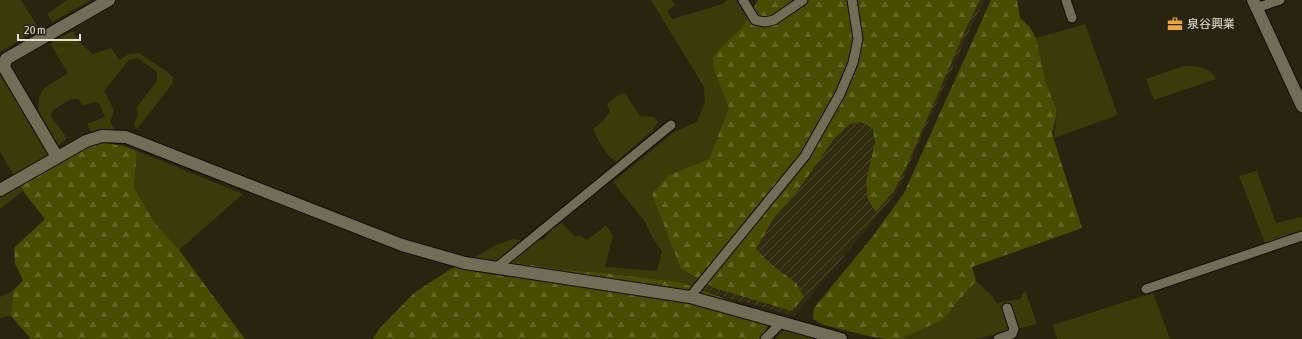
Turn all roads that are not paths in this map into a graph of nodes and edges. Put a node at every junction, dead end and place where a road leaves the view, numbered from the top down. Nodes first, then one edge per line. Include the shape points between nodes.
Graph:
1 (109, 0) edge
2 (743, 0) edge
3 (802, 0) edge
4 (852, 0) edge
5 (1066, 0) edge
6 (1280, 0) edge
7 (1254, 4) edge
8 (1072, 18) dead end
9 (1302, 106) edge
10 (671, 125) dead end
11 (57, 157) junction
12 (0, 190) edge
13 (1302, 236) edge
14 (496, 268) junction
15 (1146, 289) dead end
16 (690, 297) junction
17 (1007, 308) dead end
18 (782, 322) junction
19 (765, 339) edge
20 (841, 339) edge
21 (998, 339) edge

1 - 11 street via 6,59 4,66
2 - 3 lane via 755,20 765,22 774,20
4 - 16 lane via 858,39 853,63 840,94 805,156
5 - 8 lane
6 - 7 lane
7 - 9 street
10 - 14 lane
11 - 12 street
11 - 14 street via 86,141 102,136 126,137 402,245 465,263
13 - 15 lane
14 - 16 street
16 - 18 street
17 - 21 lane via 1014,329 1012,334
18 - 19 lane
18 - 20 street

